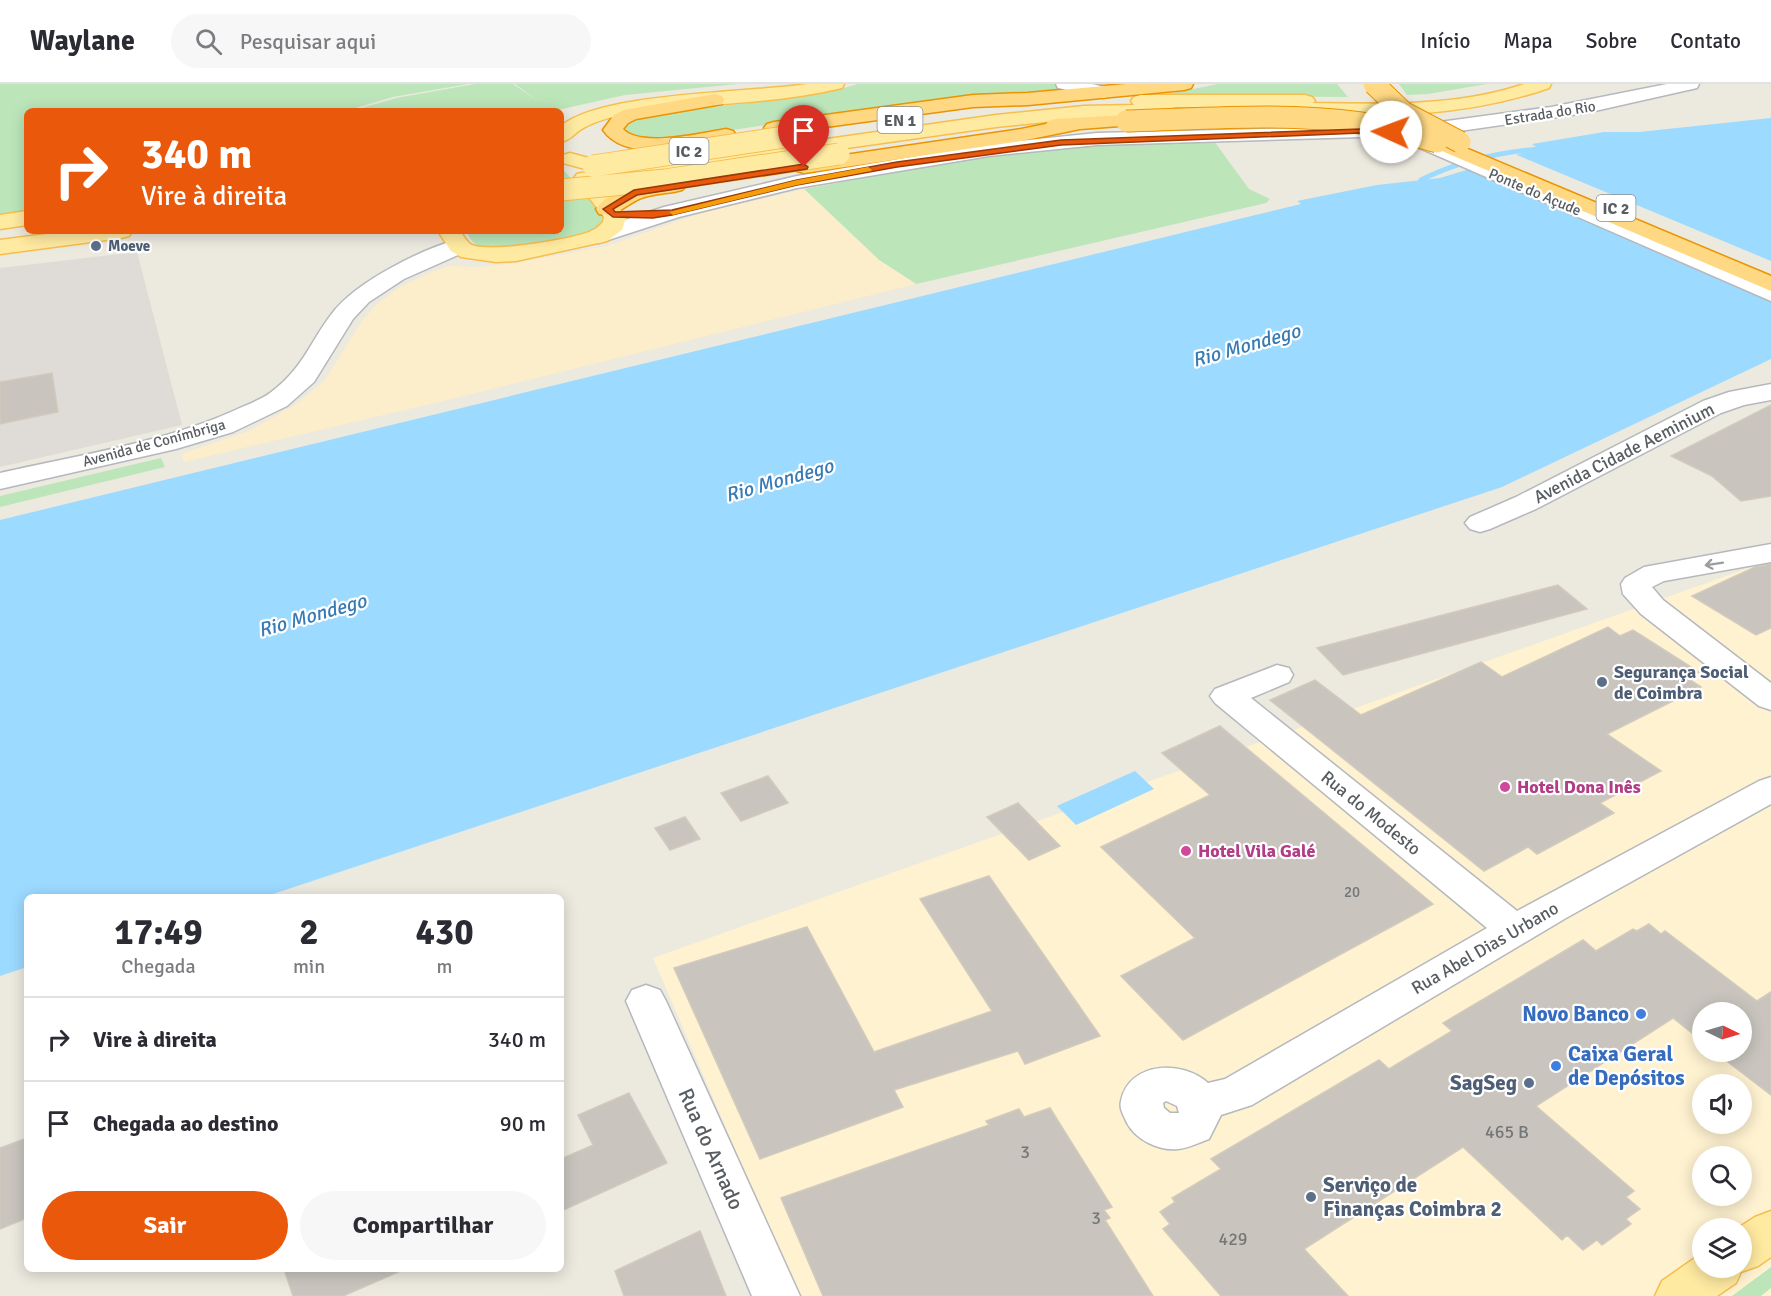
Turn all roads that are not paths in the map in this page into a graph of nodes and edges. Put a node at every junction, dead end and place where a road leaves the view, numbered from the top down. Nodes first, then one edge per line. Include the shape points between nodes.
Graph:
1 (782, 84) edge
2 (835, 84) edge
3 (1065, 84) edge
4 (1184, 84) edge
5 (1354, 84) edge
6 (1374, 84) edge
7 (1509, 84) edge
8 (1542, 84) edge
9 (1690, 84) edge
10 (1103, 92) junction
11 (1028, 99) junction
12 (715, 100) junction
13 (982, 109) junction
14 (564, 114) edge
15 (1079, 114) junction
16 (1123, 117) junction
17 (1021, 126) junction
18 (817, 132) joint
19 (564, 133) edge
20 (1402, 133) junction
21 (1434, 145) junction
22 (839, 154) joint
23 (564, 160) edge
24 (564, 190) edge
25 (605, 205) junction
26 (672, 212) junction
27 (24, 218) edge
28 (0, 222) edge
29 (24, 226) edge
30 (0, 230) edge
31 (40, 234) edge
32 (98, 234) edge
33 (599, 236) junction
34 (0, 239) edge
35 (462, 244) edge
36 (0, 247) edge
37 (1771, 274) edge
38 (1771, 284) edge
39 (1771, 294) edge
40 (1771, 392) edge
41 (0, 481) edge
42 (1480, 523) dead end
43 (1771, 553) edge
44 (1277, 675) dead end
45 (1771, 699) edge
46 (1771, 789) edge
47 (1515, 930) junction
48 (645, 1001) dead end
49 (1200, 1104) dead end
50 (1771, 1231) edge
51 (1752, 1245) edge
52 (1705, 1278) edge
53 (776, 1296) edge
54 (1679, 1296) edge

1 - 14 main road via 629,100
2 - 12 main road
3 - 10 street
4 - 10 highway
5 - 21 highway, IC 2, bridge via 1384,114
6 - 37 highway, IC 2, bridge via 1403,112 1447,136
7 - 15 main road via 1452,96 1378,102 1164,101
8 - 16 main road via 1498,99 1421,108 1221,109
9 - 20 street, Estrada do Rio via 1576,109
10 - 11 highway
11 - 12 highway via 973,101 661,144 624,140 613,130 631,114
11 - 13 highway
12 - 19 main road via 605,113 573,125
13 - 15 main road via 1042,104
13 - 18 main road, EN 1
15 - 16 highway
15 - 17 highway
15 - 23 main road via 626,168
15 - 25 highway via 1021,135 654,189
16 - 17 main road
16 - 21 highway, bridge via 1361,123
16 - 25 main road via 1084,112 996,120 622,174
17 - 22 main road, EN 1
18 - 23 main road, IC 2, bridge
20 - 21 street, Ponte do Açude
20 - 26 street, Estrada do Rio via 1097,139 1041,144 917,160 797,182
21 - 38 highway, IC 2
21 - 39 street, Ponte do Açude
22 - 24 main road, IC 2, bridge via 665,180
23 - 25 main road
25 - 26 street, Estrada do Rio via 653,215
25 - 33 main road via 614,225
26 - 33 street, Estrada do Rio
27 - 28 main road
29 - 30 main road
31 - 34 main road
32 - 36 main road
33 - 35 main road via 516,254
35 - 41 street, Avenida de Conímbriga via 396,274 361,297 343,315 304,377 278,400 224,426 166,443
40 - 42 street, Avenida Cidade Aeminium via 1712,407
43 -> 45 street via 1655,573 1636,584 1638,594 1652,607
44 - 47 street, Rua do Modesto via 1227,696
46 - 47 street, Rua Abel Dias Urbano
47 - 49 street, Rua Abel Dias Urbano via 1237,1094
48 - 53 street, Rua do Arnado
50 - 51 main road
52 - 54 main road

